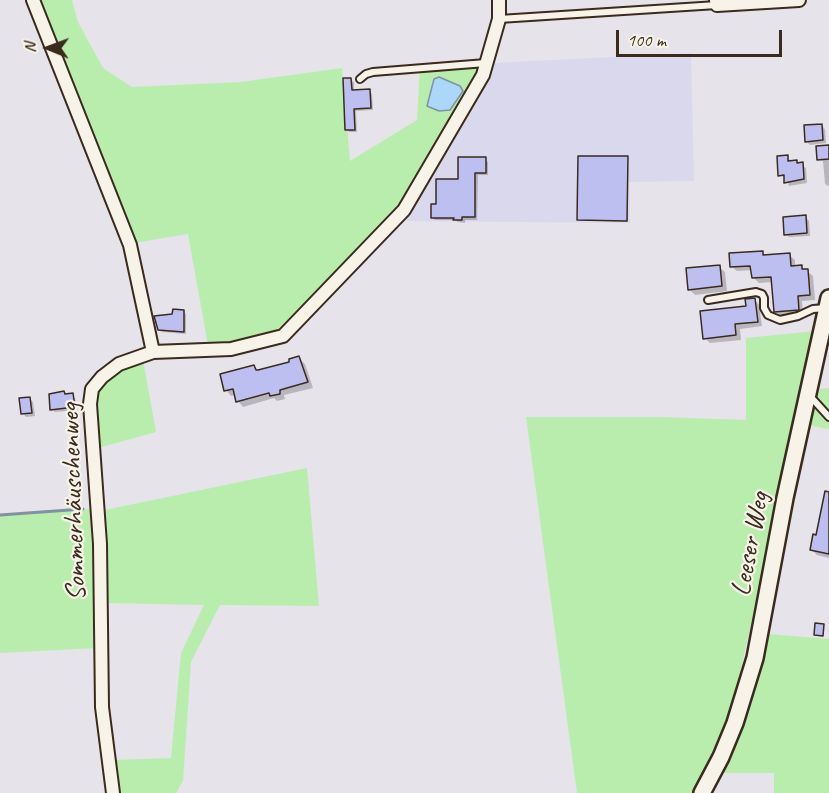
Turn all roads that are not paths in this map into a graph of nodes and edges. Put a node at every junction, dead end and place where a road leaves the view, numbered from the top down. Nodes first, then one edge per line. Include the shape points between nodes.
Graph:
1 (33, 0) edge
2 (499, 0) edge
3 (799, 0) edge
4 (716, 3) edge
5 (499, 20) junction
6 (486, 63) junction
7 (360, 80) dead end
8 (708, 300) dead end
9 (828, 303) edge
10 (153, 352) junction
11 (807, 392) junction
12 (829, 417) edge
13 (113, 793) edge
14 (702, 793) edge

1 - 10 street via 130,246
2 - 5 street, Sommerhäuschenweg
3 - 4 street
4 - 5 lane
5 - 6 street, Sommerhäuschenweg
6 - 7 lane via 373,72
6 - 10 street, Sommerhäuschenweg via 483,75 404,210 283,336 231,349
8 - 9 lane via 756,292 762,294 768,315 780,320
9 - 11 street, Leeser Weg
10 - 13 street, Sommerhäuschenweg via 119,364 102,377 92,389 90,404 100,544 102,707
11 - 12 lane
11 - 14 street, Leeser Weg via 755,658 735,723

